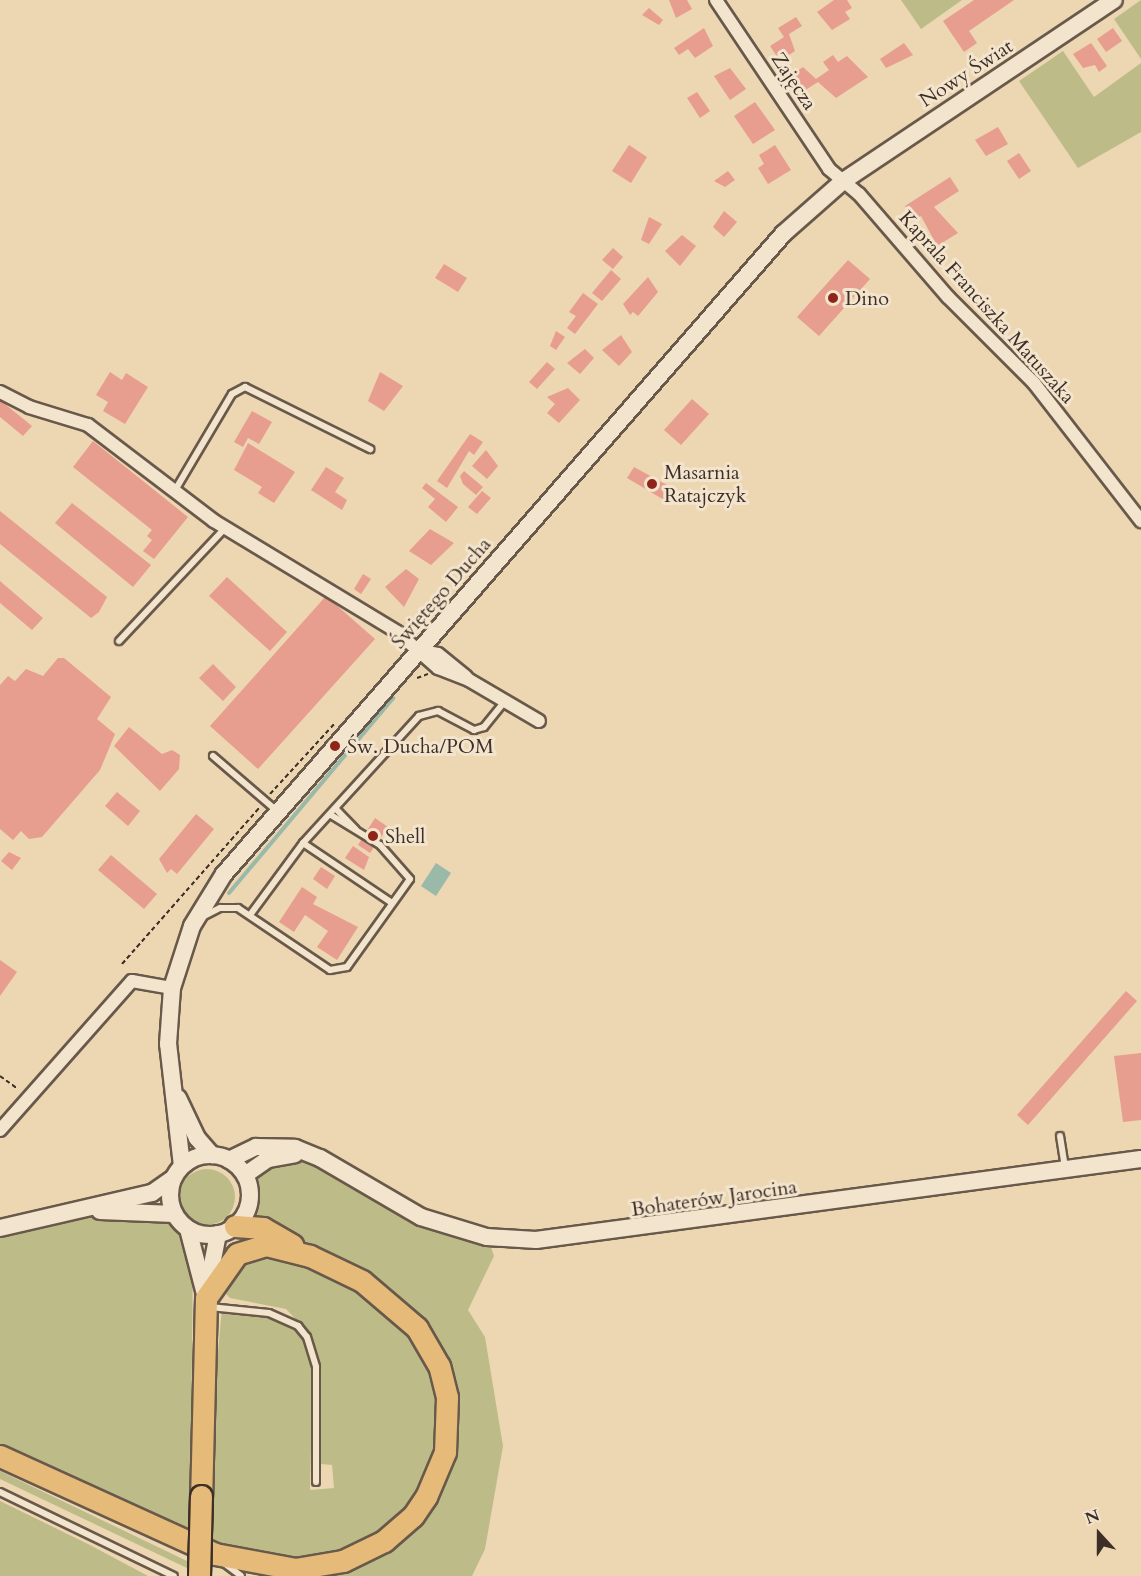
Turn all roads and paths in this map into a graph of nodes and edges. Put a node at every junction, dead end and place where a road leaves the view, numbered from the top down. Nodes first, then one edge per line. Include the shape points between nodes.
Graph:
1 (716, 0) edge
2 (1114, 0) edge
3 (842, 182) junction
4 (0, 392) edge
5 (370, 449) dead end
6 (174, 492) junction
7 (1141, 521) edge
8 (225, 528) junction
9 (120, 641) dead end
10 (420, 650) junction
11 (505, 701) junction
12 (539, 721) dead end
13 (213, 756) dead end
14 (271, 806) junction
15 (336, 809) junction
16 (331, 815) junction
17 (355, 828) junction
18 (303, 843) junction
19 (392, 903) junction
20 (250, 915) junction
21 (192, 926) junction
22 (122, 964) dead end
23 (172, 988) junction
24 (0, 1076) edge
25 (171, 1081) junction
26 (28, 1095) junction
27 (0, 1130) edge
28 (1060, 1136) dead end
29 (310, 1153) junction
30 (212, 1155) junction
31 (1141, 1159) edge
32 (229, 1160) junction
33 (1065, 1169) junction
34 (177, 1172) junction
35 (245, 1175) junction
36 (76, 1210) junction
37 (174, 1214) junction
38 (0, 1228) edge
39 (188, 1229) junction
40 (226, 1230) junction
41 (310, 1256) junction
42 (206, 1303) junction
43 (0, 1456) edge
44 (316, 1482) dead end
45 (0, 1492) edge
46 (215, 1554) junction
47 (174, 1576) edge
48 (199, 1576) edge
49 (241, 1576) edge

1 - 3 street, Zajęcza
2 - 3 main road, Nowy Świat
3 - 7 street, Kaprala Franciszka Matuszaka via 859,194 948,297 1034,383
3 - 10 main road, Świętego Ducha via 783,234
4 - 6 street via 29,407 88,425
5 - 6 lane via 245,387 232,394
6 - 8 street
8 - 9 lane
8 - 10 street
10 - 11 street via 438,668
10 - 14 main road, Świętego Ducha
11 - 12 street
11 - 15 lane via 490,721 474,730 438,711 422,713
13 - 14 lane
14 - 21 main road, Świętego Ducha
14 - 22 path
15 - 16 lane
15 - 17 lane
16 - 17 lane
16 - 18 lane
17 - 19 lane via 409,873 410,881
18 - 19 lane
18 - 20 lane
19 - 20 lane via 350,964 336,971
20 - 21 lane via 238,908 220,908
21 - 23 main road, Świętego Ducha
23 - 25 main road, Świętego Ducha
23 - 26 street via 132,981
24 - 26 path
25 - 30 main road, Świętego Ducha via 188,1121
25 - 34 main road, Świętego Ducha
26 - 27 street
28 - 33 lane
29 - 32 main road, Bohaterów Jarocina via 268,1146
29 - 33 main road, Bohaterów Jarocina via 421,1217 488,1237 536,1240
29 - 35 main road via 268,1159
30 - 32 main road
30 - 34 main road
31 - 33 main road, Bohaterów Jarocina
32 - 35 main road
34 - 36 main road via 152,1193
34 - 37 main road via 169,1197
35 - 40 main road via 250,1197
36 - 37 main road
36 - 38 main road
37 - 39 main road
39 - 40 main road
39 - 42 main road
40 - 41 highway via 263,1228
40 - 42 main road
41 - 42 highway via 276,1247 249,1247 230,1261
41 - 46 highway via 383,1296 417,1328 430,1349 447,1396 448,1431 441,1463 413,1516 364,1553 295,1569
42 - 44 lane via 269,1312 292,1322 307,1337 316,1367
42 - 48 highway, bridge
43 - 46 highway
45 - 47 lane
46 - 49 lane

